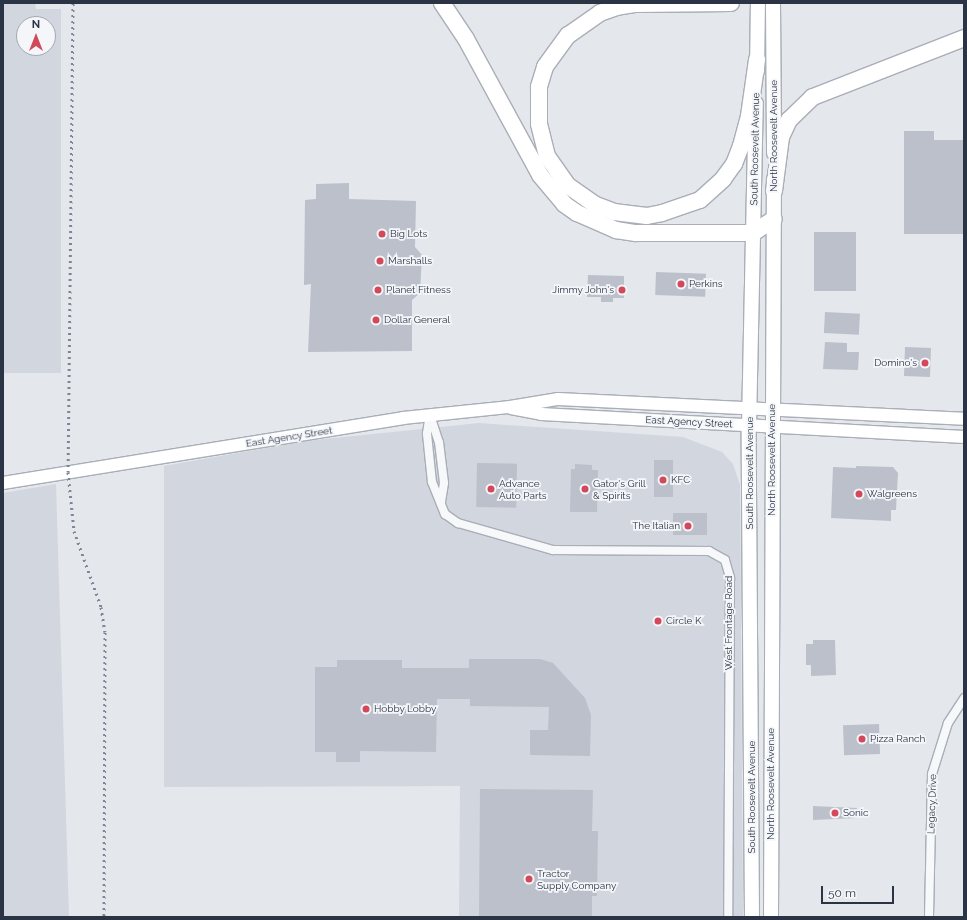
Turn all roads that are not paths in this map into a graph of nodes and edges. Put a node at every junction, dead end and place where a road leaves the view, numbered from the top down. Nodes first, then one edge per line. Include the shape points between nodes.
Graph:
1 (442, 3) edge
2 (731, 3) edge
3 (758, 3) edge
4 (774, 3) edge
5 (964, 38) edge
6 (757, 60) junction
7 (774, 191) junction
8 (774, 219) junction
9 (754, 233) junction
10 (510, 407) junction
11 (749, 408) junction
12 (772, 409) junction
13 (430, 414) junction
14 (964, 419) edge
15 (749, 426) junction
16 (773, 427) junction
17 (964, 437) edge
18 (3, 483) edge
19 (440, 502) junction
20 (964, 698) edge
21 (728, 917) edge
22 (752, 917) edge
23 (771, 917) edge
24 (929, 917) edge

1 - 9 highway via 466,39 540,175 564,204 598,224 623,231
2 - 6 highway via 634,4 617,7 600,13 568,35 545,67 539,87 539,124 547,156 567,185 596,205 614,212 647,216 700,200 723,179 741,146 749,116
3 - 6 highway, South Roosevelt Avenue
4 - 7 highway, North Roosevelt Avenue
5 - 7 highway via 813,97 789,120 781,137
6 - 9 highway, South Roosevelt Avenue
7 - 8 highway, North Roosevelt Avenue
8 - 9 highway
8 - 12 highway, North Roosevelt Avenue
9 - 11 highway, South Roosevelt Avenue
10 - 11 main road, East Agency Street via 571,399
10 - 13 main road, East Agency Street
10 - 15 main road, East Agency Street via 541,414
11 - 12 main road, East Agency Street
11 - 15 highway, South Roosevelt Avenue
12 - 14 main road, East Agency Street
12 - 16 highway, North Roosevelt Avenue
13 - 18 main road, East Agency Street
13 - 19 street via 439,442 443,476
13 - 19 street, West Frontage Road via 428,453 432,482
15 - 16 main road, East Agency Street
15 - 22 highway, South Roosevelt Avenue
16 - 17 main road, East Agency Street
16 - 23 highway, North Roosevelt Avenue
19 - 21 street, West Frontage Road via 445,514 458,523 542,548 563,551 709,551 725,560 730,578
20 - 24 street, Legacy Drive via 948,724 932,774

